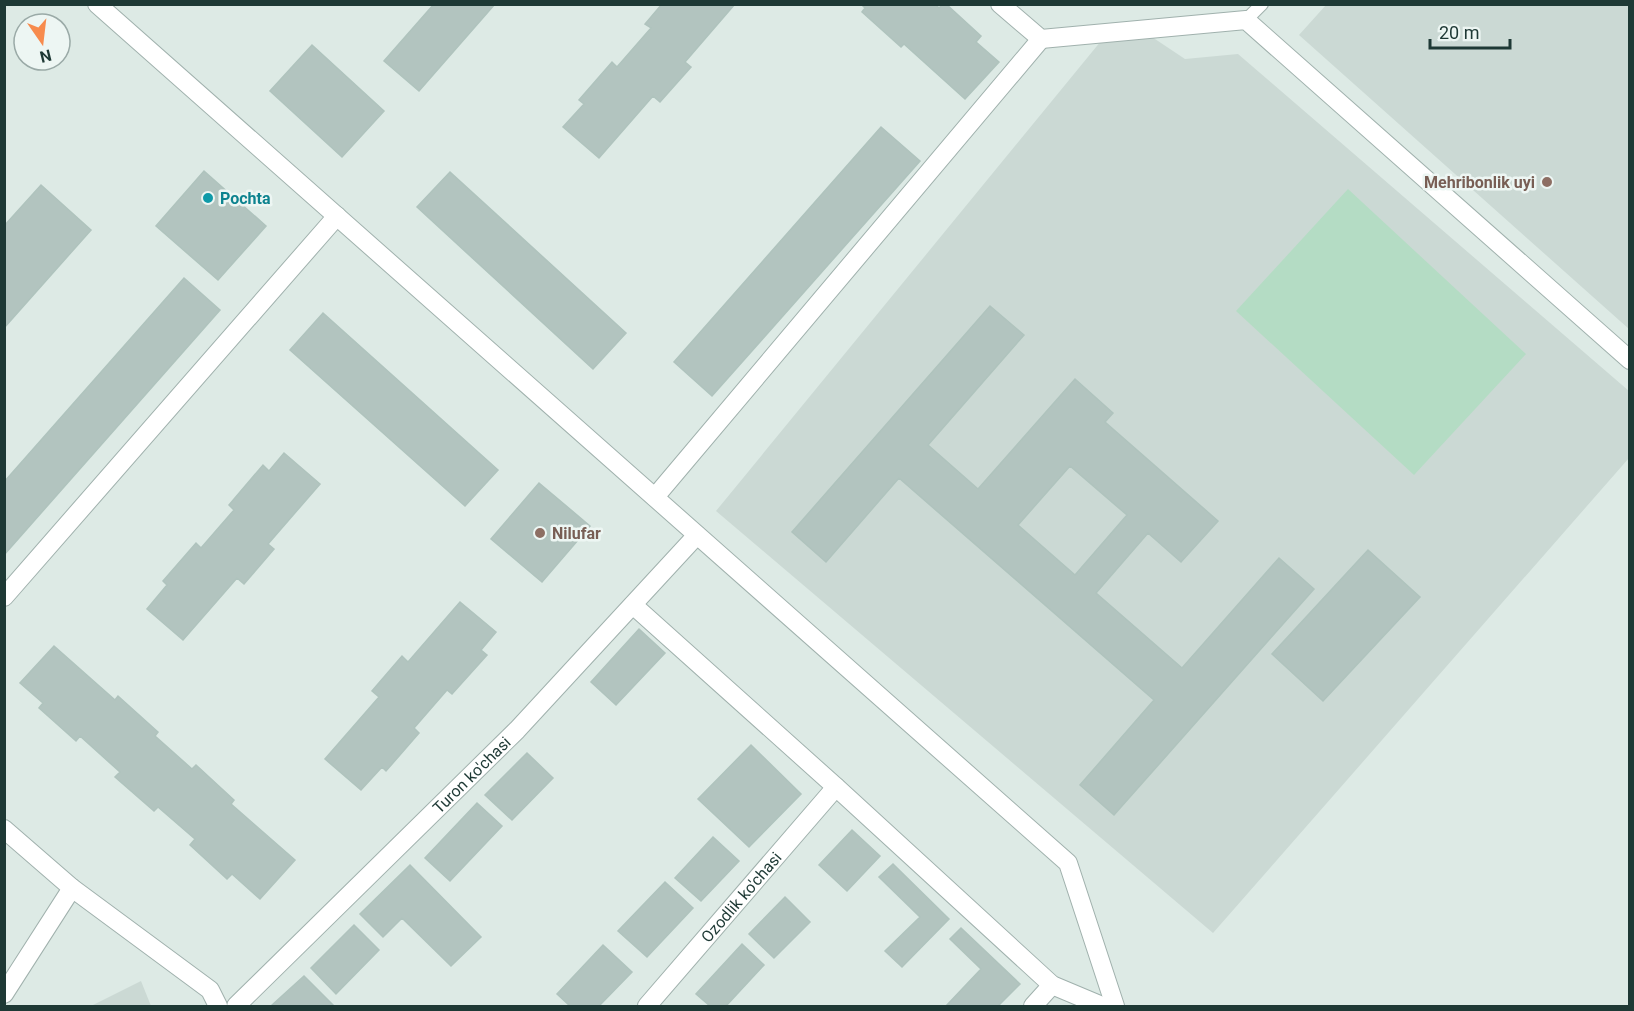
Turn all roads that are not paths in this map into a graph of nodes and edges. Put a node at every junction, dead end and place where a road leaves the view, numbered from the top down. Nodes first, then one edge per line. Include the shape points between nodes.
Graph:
1 (98, 4) edge
2 (1000, 4) edge
3 (1262, 4) edge
4 (1246, 20) junction
5 (1041, 39) junction
6 (337, 216) junction
7 (1629, 360) edge
8 (655, 497) junction
9 (697, 535) junction
10 (4, 597) edge
11 (633, 605) junction
12 (836, 787) junction
13 (4, 828) edge
14 (72, 888) junction
15 (1052, 985) junction
16 (4, 994) edge
17 (218, 1006) edge
18 (236, 1006) edge
19 (647, 1006) edge
20 (1033, 1006) edge
21 (1102, 1006) edge
22 (1114, 1006) edge

1 - 6 street
2 - 5 street
3 - 4 lane
4 - 5 street
4 - 7 street
5 - 8 street
6 - 8 street
6 - 10 street
8 - 9 street
9 - 11 street, Turon ko'chasi
9 - 22 street via 1068,863
11 - 12 street
11 - 18 street, Turon ko'chasi via 517,730
12 - 15 street
12 - 19 street, Ozodlik ko'chasi
13 - 14 street
14 - 16 street
14 - 17 street via 210,990
15 - 20 street
15 - 21 street

